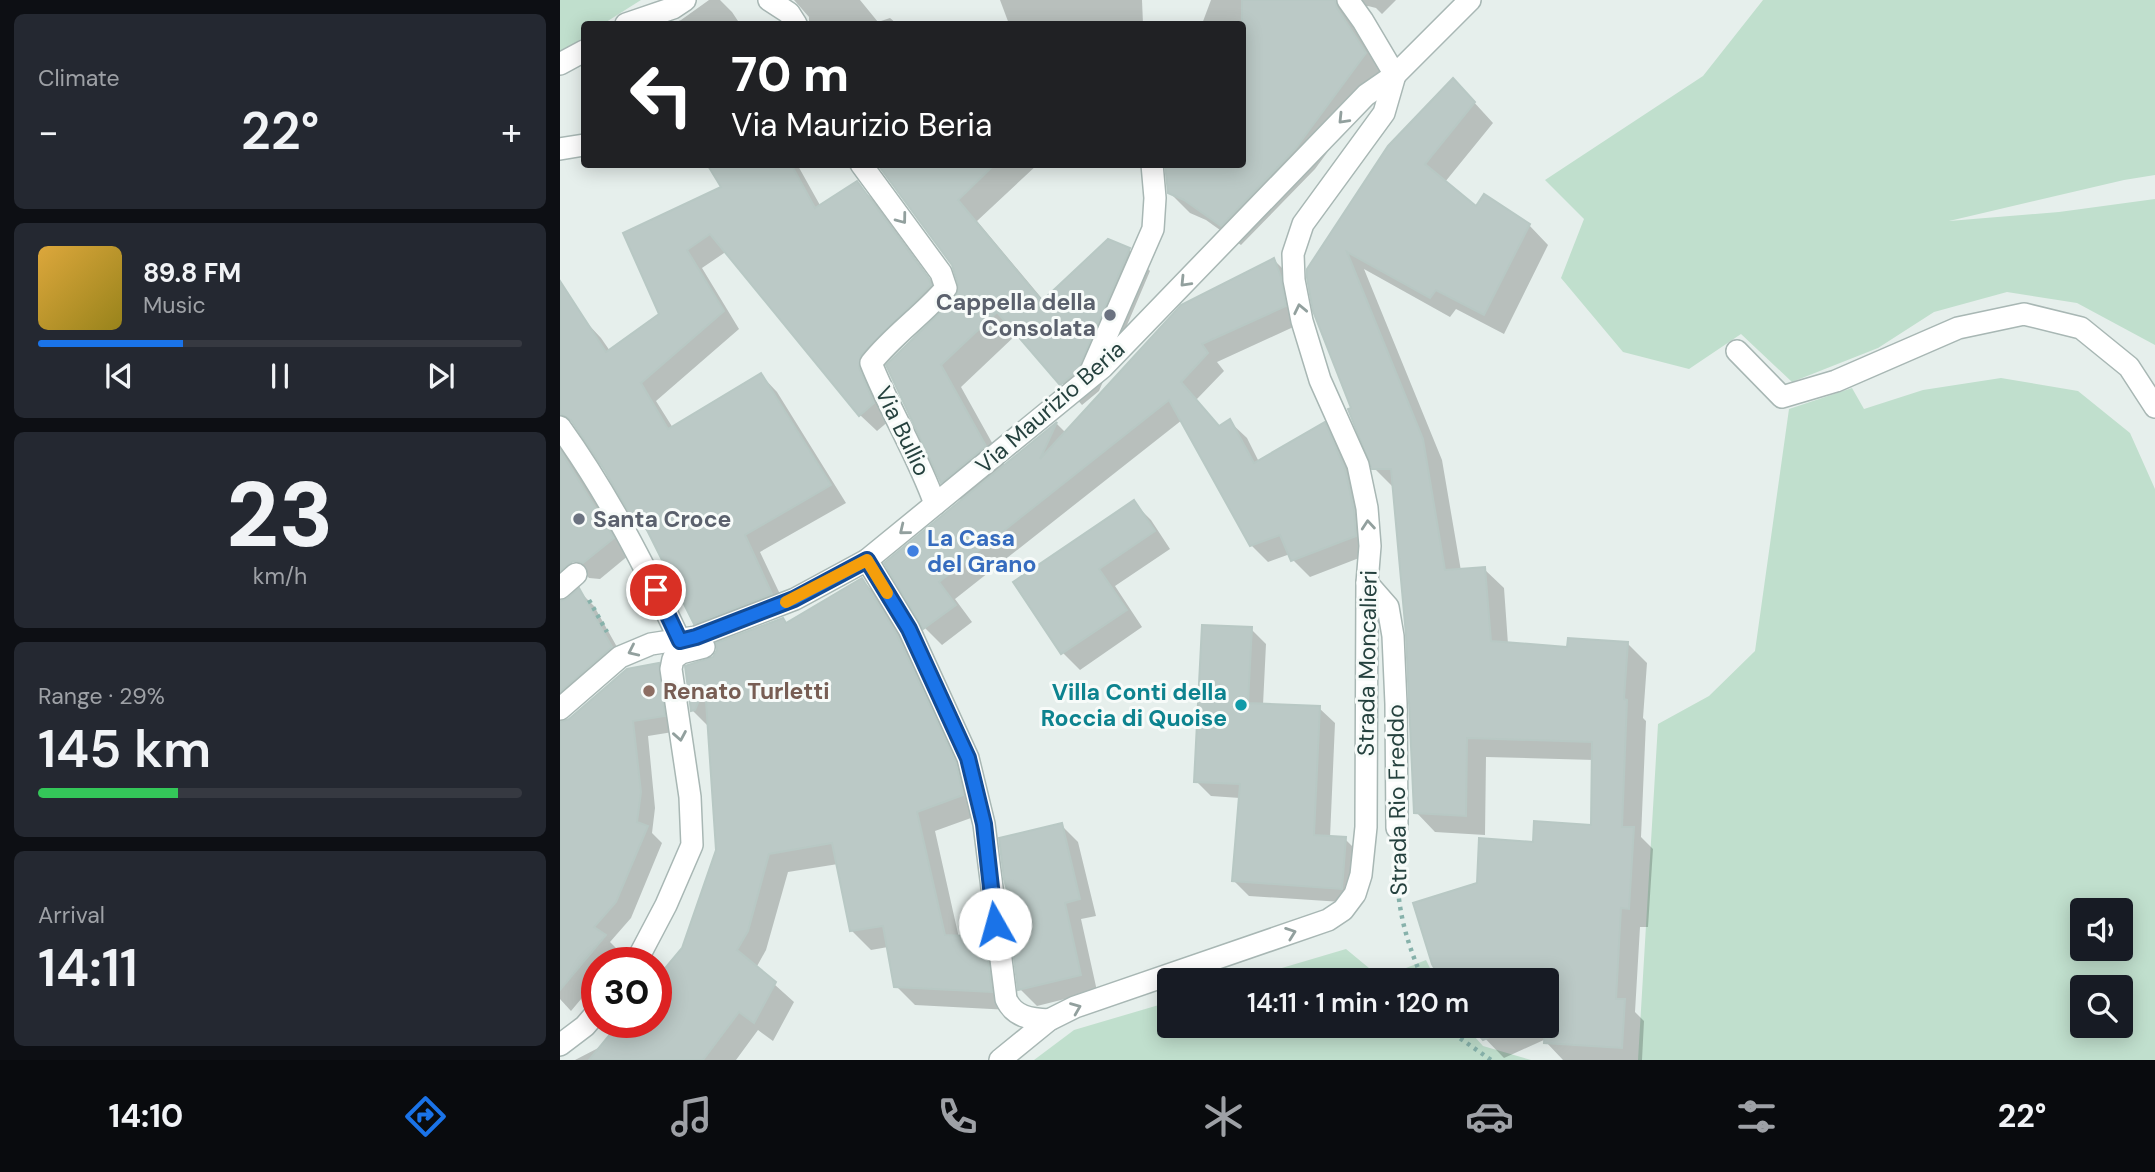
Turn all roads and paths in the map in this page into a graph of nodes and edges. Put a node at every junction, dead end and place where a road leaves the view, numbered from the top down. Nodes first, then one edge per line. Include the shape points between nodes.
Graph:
1 (685, 0) edge
2 (769, 0) edge
3 (1348, 0) edge
4 (1470, 0) edge
5 (635, 21) edge
6 (794, 21) edge
7 (581, 53) edge
8 (560, 64) edge
9 (1395, 75) junction
10 (581, 146) edge
11 (560, 149) edge
12 (864, 168) edge
13 (1152, 168) edge
14 (1737, 351) dead end
15 (1088, 379) junction
16 (2155, 407) edge
17 (560, 427) edge
18 (935, 504) junction
19 (867, 560) junction
20 (568, 581) edge
21 (1367, 583) junction
22 (794, 599) junction
23 (680, 641) junction
24 (620, 657) junction
25 (560, 709) edge
26 (1397, 828) joint
27 (644, 947) edge
28 (1418, 968) edge
29 (1049, 1020) junction
30 (581, 1029) edge
31 (1460, 1038) edge
32 (560, 1045) edge
33 (1000, 1060) edge
34 (1491, 1060) edge

1 - 5 street
2 - 6 street
3 - 9 street
4 - 9 street, Via Maurizio Beria
7 - 8 street
9 -> 15 street, Via Maurizio Beria via 1366,94
21 -> 9 street, Strada Moncalieri via 1370,546 1358,465 1320,380 1302,321 1293,254 1303,224 1384,113
10 - 11 street
12 -> 18 street, Via Bullio via 941,273 946,288 871,363
13 - 15 street via 1153,229
14 - 16 street via 1782,397 1836,381 1958,328 2024,314 2081,328 2129,367
15 - 18 street, Via Maurizio Beria
17 - 23 street via 625,528
18 -> 19 street, Via Maurizio Beria
19 - 22 street, Via Maurizio Beria
19 - 29 street via 909,629 968,758 984,824 1006,999 1019,1015
20 - 24 path
21 - 26 street, Strada Rio Freddo via 1388,607 1392,636
29 -> 21 street, Strada Moncalieri via 1328,920 1355,894 1366,827
22 - 23 street, Via Maurizio Beria
22 -> 27 street via 783,611 743,634 673,659 692,845
23 -> 24 street, Via Maurizio Beria via 651,644
24 - 25 street, Via Maurizio Beria
26 - 28 path, Strada Rio Freddo via 1399,912
29 - 33 street, Strada Moncalieri
30 - 32 street
31 - 34 path

